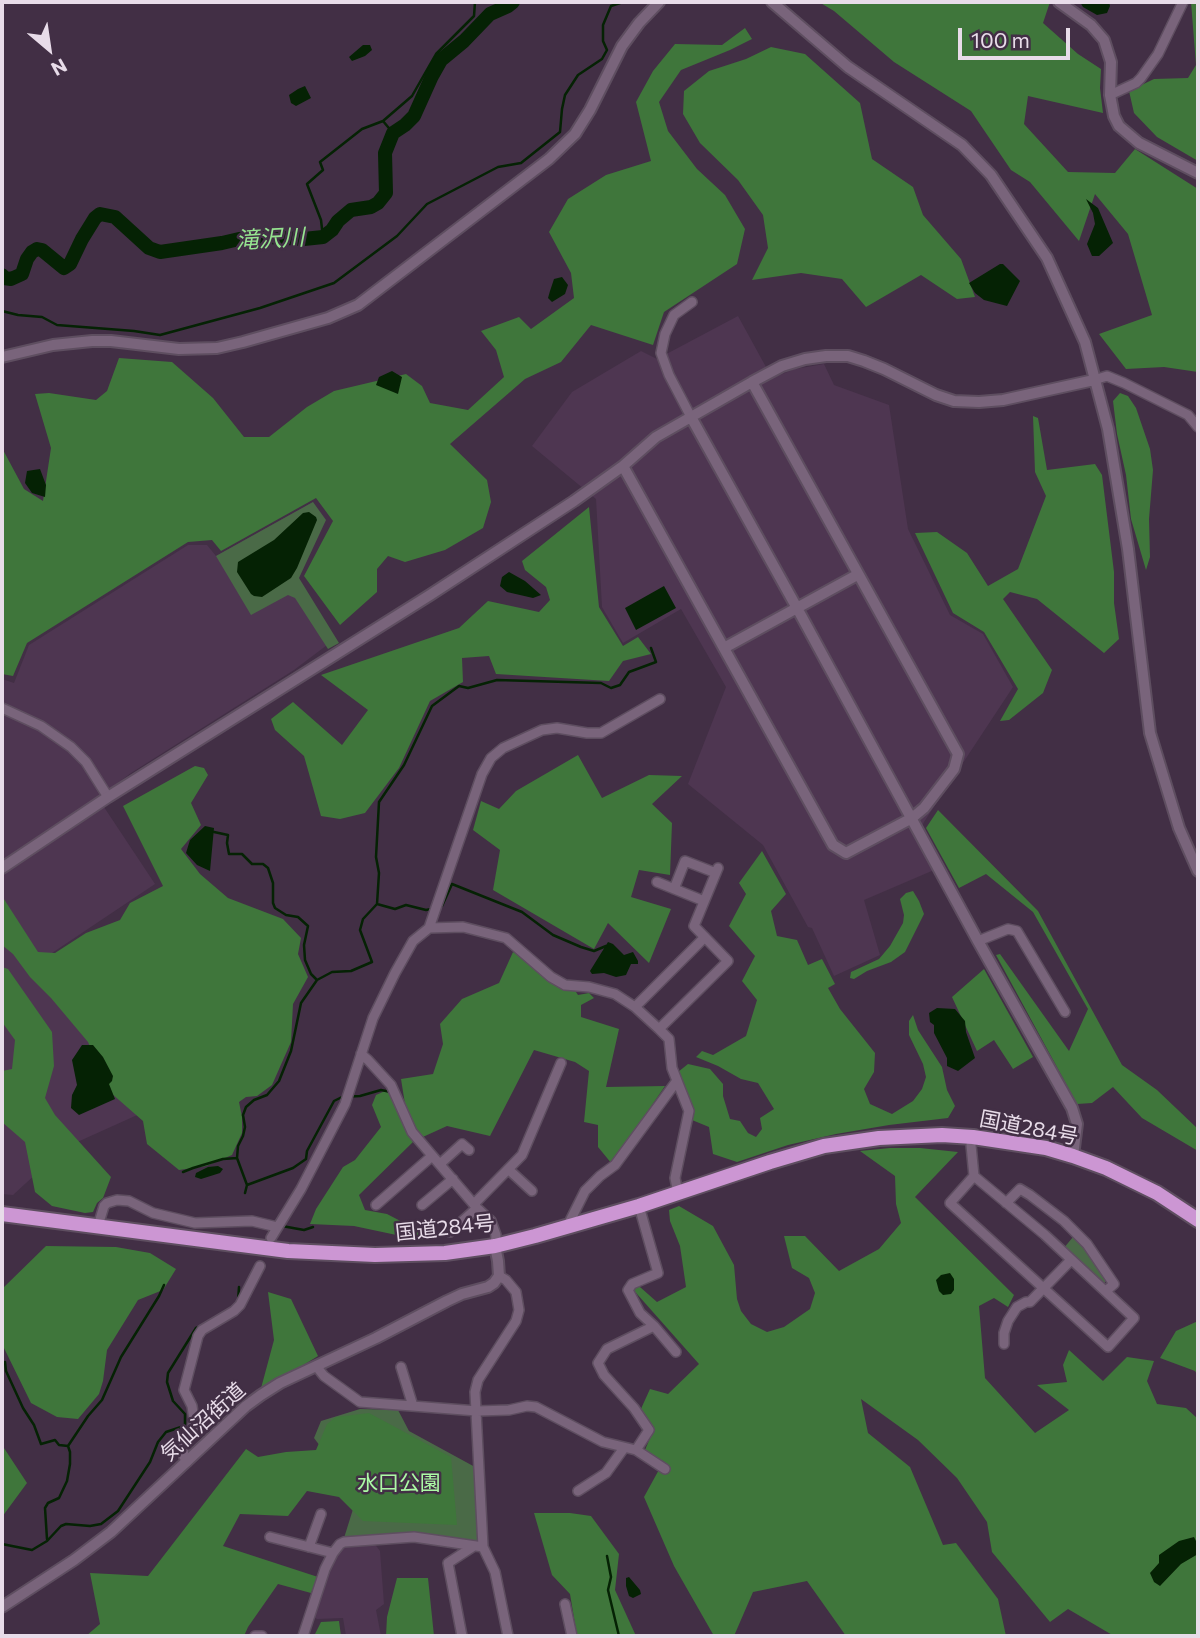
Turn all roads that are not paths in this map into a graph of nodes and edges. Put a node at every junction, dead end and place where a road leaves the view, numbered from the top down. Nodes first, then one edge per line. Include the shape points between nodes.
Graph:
1 (659, 2) edge
2 (772, 2) edge
3 (1059, 2) edge
4 (1183, 2) edge
5 (1111, 95) junction
6 (1198, 173) edge
7 (692, 302) dead end
8 (2, 357) edge
9 (1094, 380) junction
10 (752, 382) junction
11 (691, 417) junction
12 (1198, 427) edge
13 (623, 466) junction
14 (857, 575) junction
15 (797, 608) junction
16 (724, 648) junction
17 (660, 699) dead end
18 (2, 708) edge
19 (108, 797) junction
20 (912, 818) junction
21 (2, 868) edge
22 (1198, 871) edge
23 (657, 882) dead end
24 (674, 889) junction
25 (704, 901) junction
26 (429, 928) junction
27 (705, 937) junction
28 (978, 941) junction
29 (635, 1007) junction
30 (1066, 1012) dead end
31 (659, 1029) junction
32 (361, 1054) junction
33 (561, 1063) dead end
34 (676, 1083) junction
35 (973, 1137) junction
36 (879, 1138) junction
37 (469, 1150) dead end
38 (1074, 1151) junction
39 (432, 1156) junction
40 (440, 1164) junction
41 (508, 1169) junction
42 (974, 1176) junction
43 (453, 1179) junction
44 (532, 1191) dead end
45 (678, 1193) junction
46 (1006, 1203) junction
47 (376, 1205) dead end
48 (422, 1205) dead end
49 (475, 1206) junction
50 (639, 1206) junction
51 (1198, 1209) edge
52 (2, 1214) edge
53 (1198, 1220) edge
54 (98, 1226) junction
55 (277, 1227) junction
56 (567, 1227) junction
57 (450, 1232) dead end
58 (271, 1238) dead end
59 (495, 1246) junction
60 (1071, 1260) junction
61 (260, 1266) dead end
62 (499, 1276) junction
63 (1045, 1288) junction
64 (1107, 1291) junction
65 (654, 1326) junction
66 (1004, 1344) dead end
67 (676, 1352) dead end
68 (316, 1366) junction
69 (401, 1367) dead end
70 (413, 1406) junction
71 (477, 1411) junction
72 (624, 1448) junction
73 (636, 1450) junction
74 (187, 1462) junction
75 (665, 1469) dead end
76 (578, 1491) dead end
77 (321, 1514) dead end
78 (270, 1538) dead end
79 (479, 1546) junction
80 (309, 1547) junction
81 (333, 1553) junction
82 (565, 1604) dead end
83 (2, 1607) edge
84 (255, 1636) edge
85 (262, 1636) edge
86 (303, 1636) edge
87 (462, 1636) edge
88 (508, 1636) edge
89 (572, 1636) edge

1 - 8 street via 622,46 575,134 549,159 358,305 328,318 216,348 92,341
2 - 9 street via 848,67 962,145 991,175 1047,258 1085,342
3 - 5 street via 1104,40 1111,62
4 - 5 street via 1141,78
5 - 6 street via 1116,121 1129,136
7 - 11 street via 674,315 661,353
9 - 10 street via 1003,400 954,401 864,361 827,356 782,366
9 - 12 street via 1107,376 1124,383 1188,415
9 - 22 street via 1108,429 1128,549 1150,733 1175,817
10 - 11 street
10 - 14 street
11 - 13 street via 656,437
11 - 15 street
13 - 16 street
13 - 19 street via 430,596
14 - 15 street
14 - 20 street via 958,754 954,769
15 - 16 street
15 - 20 street
16 - 20 street via 833,845 846,853
17 - 26 street via 601,733 542,730 491,758
18 - 19 street via 41,726 71,747
19 - 21 street
20 - 28 street
23 - 24 street
24 - 25 street
24 - 25 street via 685,861 717,871
25 - 27 street via 694,926
26 - 29 street via 463,928 506,938 565,985 615,994
26 - 32 street via 413,941 395,973
27 - 29 street
27 - 31 street via 728,961
28 - 30 street via 1008,929 1017,932
28 - 38 street via 1072,1108
29 - 31 street
31 - 34 street via 668,1040
32 - 39 street via 391,1085 412,1132
32 - 55 street via 345,1104
33 - 41 street via 522,1155
34 - 45 street via 689,1111 674,1178
34 - 56 street via 615,1165 585,1191
35 - 36 highway, 国道284号
35 - 38 highway, 国道284号
35 - 42 street
36 - 38 highway, 国道284号 via 941,1129 1025,1137
36 - 45 highway, 国道284号 via 824,1146
37 - 40 street via 462,1144
38 - 51 highway, 国道284号 via 1110,1160
38 - 53 highway, 国道284号
39 - 40 street
39 - 47 street
40 - 43 street
41 - 44 street
41 - 49 street
42 - 46 street
42 - 63 street via 950,1203
43 - 48 street
43 - 49 street
45 - 50 highway, 国道284号
46 - 60 street
46 - 64 street via 1020,1188 1063,1221 1087,1244 1114,1283
49 - 57 street
49 - 59 street via 491,1221
50 - 56 highway, 国道284号
50 - 65 street via 658,1273 628,1290 640,1314
52 - 54 highway, 国道284号
54 - 55 street via 104,1206 117,1200 195,1223 253,1222
54 - 59 highway, 国道284号 via 322,1253 445,1253
55 - 58 street
56 - 59 highway, 国道284号
59 - 62 street
60 - 63 street
60 - 64 street
61 - 74 street via 240,1305 198,1336 184,1390 194,1420 183,1449
62 - 68 street, 気仙沼街道 via 488,1287 462,1294
62 - 71 street via 516,1292 519,1310 478,1380
63 - 64 street via 1108,1347 1134,1318
63 - 66 street via 1017,1307 1004,1333
65 - 67 street
65 - 73 street via 607,1349 597,1363 649,1430
68 - 70 street via 360,1402
68 - 74 street, 気仙沼街道 via 246,1406
69 - 70 street
70 - 71 street
71 - 72 street via 536,1407
71 - 79 street
72 - 73 street
72 - 76 street via 606,1473
73 - 75 street
74 - 83 street, 気仙沼街道 via 111,1532
77 - 80 street
78 - 80 street
79 - 81 street via 414,1537 344,1542
79 - 87 street via 448,1563
79 - 88 street via 495,1572
80 - 81 street
81 - 86 street
82 - 89 street
84 - 85 street

